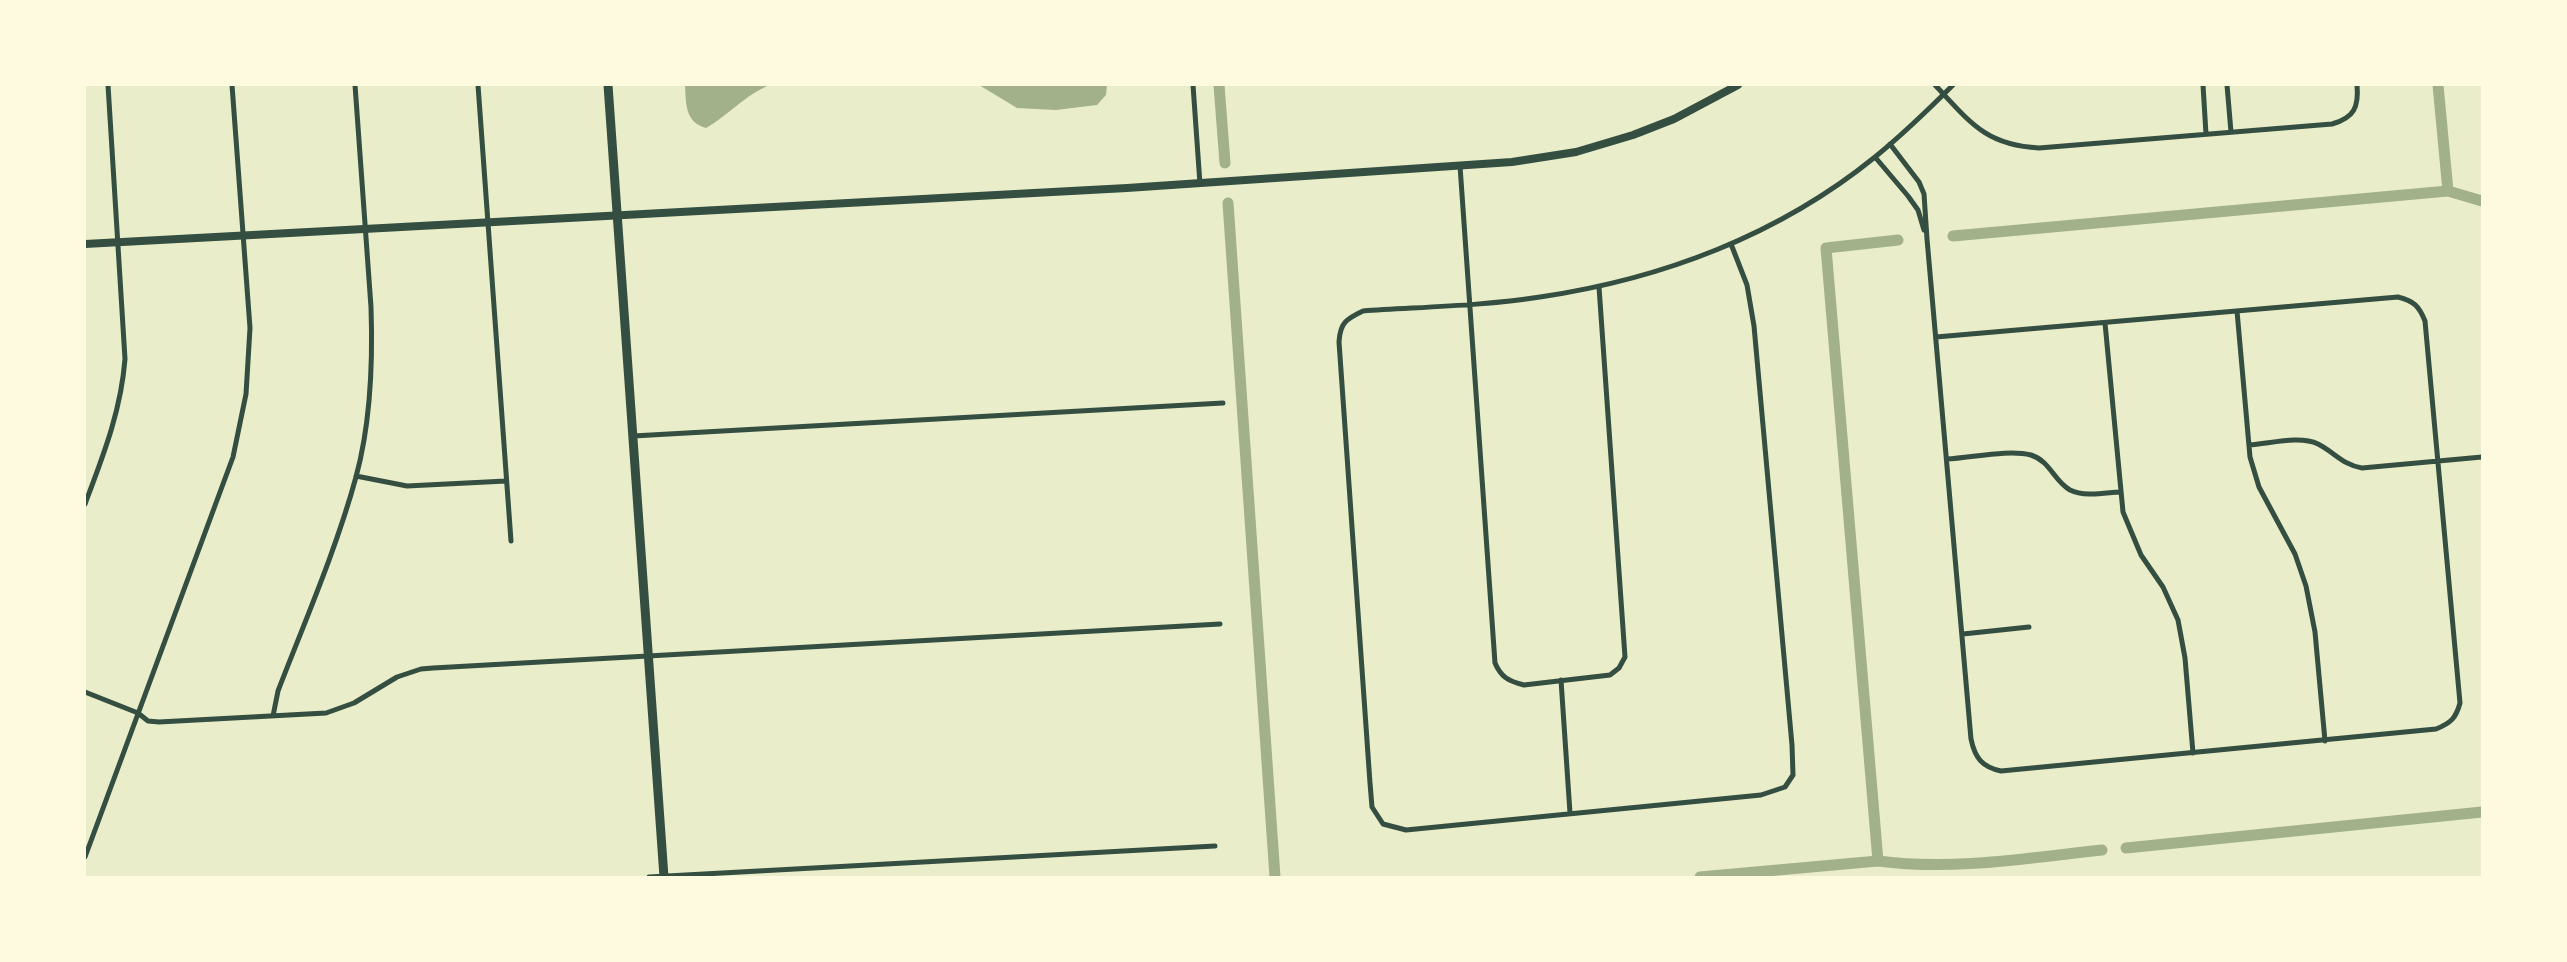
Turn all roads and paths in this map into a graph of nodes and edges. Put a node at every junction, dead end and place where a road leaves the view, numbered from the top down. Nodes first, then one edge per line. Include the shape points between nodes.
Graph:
1 (108, 85) edge
2 (232, 85) edge
3 (355, 85) edge
4 (478, 85) edge
5 (608, 85) edge
6 (1193, 85) edge
7 (1738, 85) edge
8 (1935, 85) edge
9 (1953, 85) edge
10 (2203, 85) edge
11 (2227, 85) edge
12 (2357, 85) edge
13 (1944, 94) junction
14 (2231, 132) junction
15 (2206, 134) junction
16 (1890, 144) junction
17 (1875, 157) junction
18 (1460, 166) junction
19 (1200, 184) junction
20 (618, 216) junction
21 (488, 222) junction
22 (365, 229) junction
23 (1927, 235) junction
24 (242, 236) junction
25 (119, 242) junction
26 (85, 244) edge
27 (1731, 244) junction
28 (1599, 287) junction
29 (1469, 303) junction
30 (2237, 311) junction
31 (2105, 323) junction
32 (1936, 337) junction
33 (1223, 403) dead end
34 (633, 436) junction
35 (2249, 445) junction
36 (2482, 458) edge
37 (1947, 459) junction
38 (2439, 462) junction
39 (356, 476) junction
40 (506, 481) junction
41 (2119, 492) junction
42 (85, 504) edge
43 (511, 542) dead end
44 (1220, 624) dead end
45 (2029, 627) dead end
46 (1964, 634) junction
47 (648, 656) junction
48 (1561, 680) junction
49 (85, 692) edge
50 (138, 713) junction
51 (273, 716) junction
52 (2324, 741) junction
53 (2193, 753) junction
54 (1570, 813) junction
55 (1214, 846) dead end
56 (85, 857) edge
57 (648, 877) edge
58 (664, 877) edge

1 - 25 street
2 - 24 street
3 - 22 street
4 - 21 street
5 - 20 main road
6 - 19 street
7 - 18 street via 1674,119 1606,144 1541,159
8 - 13 street
9 - 13 street
10 - 15 street
11 - 14 street
12 - 14 street via 2354,112 2345,120 2332,124
13 - 15 street via 1987,135 2013,145 2039,148
13 - 16 street
14 - 15 street
16 - 17 street
16 - 23 street via 1919,182 1924,194
17 - 23 street via 1918,210
17 - 27 street via 1837,186 1774,224
18 - 19 street
18 - 29 street
19 - 20 street
20 - 21 street
20 - 34 main road
21 - 22 street
21 - 40 street
22 - 24 street
22 - 39 street via 372,324 371,383
23 - 32 street
24 - 25 street
24 - 50 street via 250,328 243,417 223,488
25 - 26 street
25 - 42 street via 125,333 123,386 113,429
27 - 28 street via 1666,269
27 - 54 street via 1751,303 1793,775 1785,787 1760,795
28 - 29 street via 1538,298
28 - 48 street via 1625,657 1610,675
29 - 48 street via 1494,663 1500,675 1512,682 1524,685
29 - 54 street via 1363,311 1345,320 1340,330 1372,807 1383,824 1406,830
30 - 31 street
30 - 35 street
30 - 38 street via 2398,297 2411,300 2420,308 2425,321
31 - 32 street
31 - 41 street
32 - 37 street
33 - 34 street
34 - 47 main road
35 - 38 street via 2316,443 2350,466 2362,468
35 - 52 street via 2259,487 2287,539 2306,586 2315,632
36 - 38 street
37 - 41 street via 2015,453 2030,455 2041,459 2070,490 2084,494
37 - 46 street
38 - 52 street via 2460,703 2456,716 2449,724 2436,729
39 - 40 street via 414,486
39 - 51 street via 278,691
40 - 43 street
41 - 53 street via 2127,527 2141,555 2164,586 2178,620 2185,658
44 - 47 street
45 - 46 street
46 - 53 street via 1971,739 1979,761 1989,768 2001,771
47 - 51 street via 421,669 397,677 341,708
47 - 58 main road
48 - 54 street
49 - 50 street
50 - 51 street via 148,721 159,722
50 - 56 street
52 - 53 street
55 - 58 street
57 - 58 street

